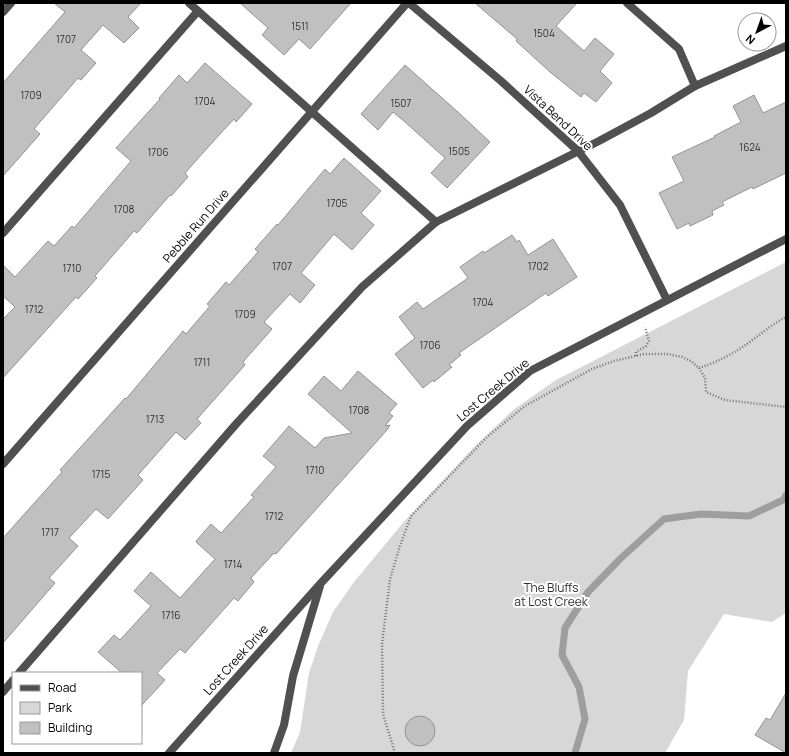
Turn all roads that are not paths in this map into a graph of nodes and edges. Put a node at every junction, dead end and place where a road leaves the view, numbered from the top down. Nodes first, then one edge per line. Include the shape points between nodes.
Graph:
1 (11, 3) edge
2 (189, 3) edge
3 (408, 3) edge
4 (628, 3) edge
5 (198, 11) junction
6 (3, 12) edge
7 (786, 46) edge
8 (695, 86) junction
9 (312, 112) junction
10 (578, 151) junction
11 (436, 222) junction
12 (3, 234) edge
13 (786, 239) edge
14 (667, 300) junction
15 (3, 464) edge
16 (322, 583) junction
17 (20, 672) edge
18 (12, 681) edge
19 (3, 692) edge
20 (169, 753) edge
21 (274, 753) edge

1 - 6 street
2 - 5 street
3 - 9 street, Pebble Run Drive
3 - 10 street, Vista Bend Drive
4 - 8 street via 679,48
5 - 9 street
5 - 12 street
7 - 8 street
8 - 10 street via 651,113
9 - 11 street
9 - 15 street, Pebble Run Drive
10 - 11 street
10 - 14 street, Vista Bend Drive via 620,206
11 - 17 street via 362,287 237,423
13 - 14 street, Lost Creek Drive
14 - 16 street, Lost Creek Drive via 530,371 467,426
16 - 20 street, Lost Creek Drive
16 - 21 street, Lost Creek Drive via 293,676 284,725
18 - 19 street

